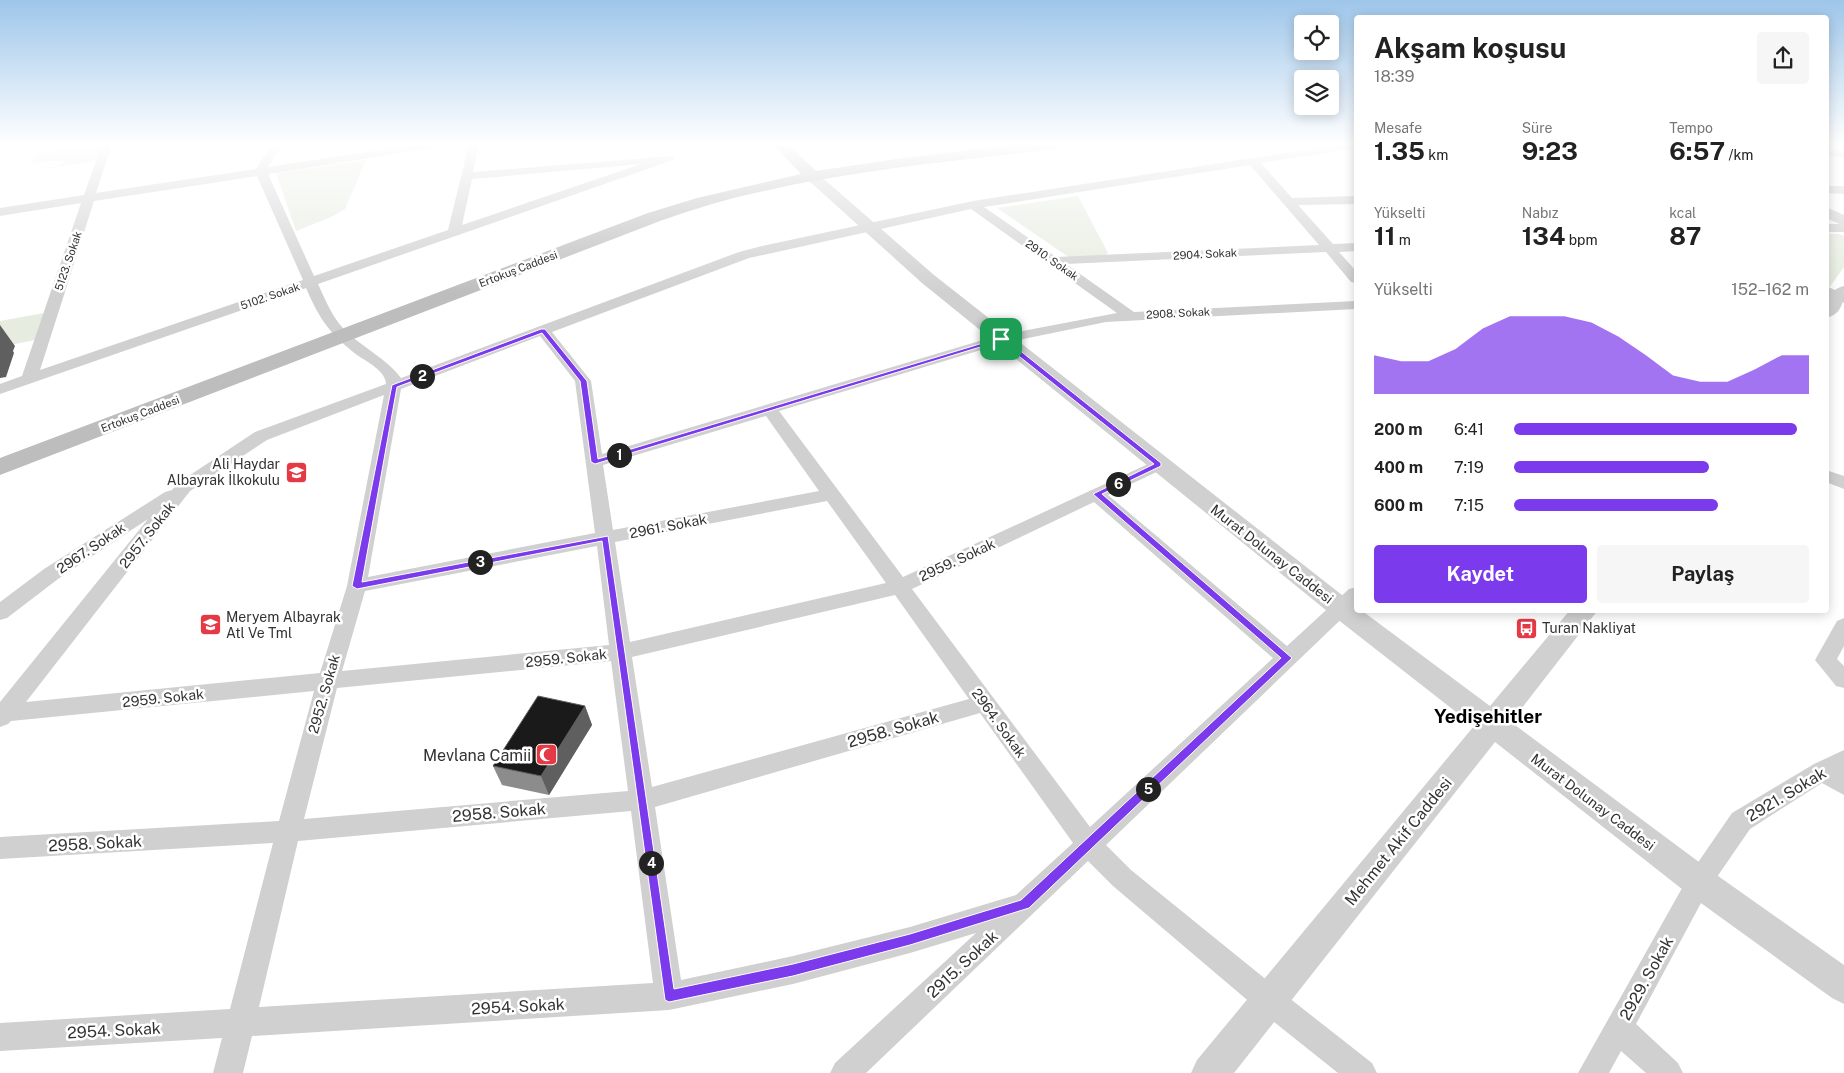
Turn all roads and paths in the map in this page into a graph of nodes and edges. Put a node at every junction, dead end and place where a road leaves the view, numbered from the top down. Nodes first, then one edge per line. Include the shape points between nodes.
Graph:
1 (90, 194) edge
2 (114, 194) edge
3 (272, 194) edge
4 (463, 194) edge
5 (564, 194) edge
6 (727, 194) edge
7 (832, 194) edge
8 (1045, 194) edge
9 (1282, 194) edge
10 (89, 198) junction
11 (1354, 200) edge
12 (1289, 202) junction
13 (974, 205) junction
14 (0, 212) edge
15 (1829, 214) edge
16 (1829, 220) edge
17 (1844, 221) edge
18 (868, 226) junction
19 (1844, 227) edge
20 (1829, 228) edge
21 (454, 232) junction
22 (1354, 247) edge
23 (1329, 248) junction
24 (1054, 261) junction
25 (1354, 277) edge
26 (309, 282) junction
27 (1838, 294) edge
28 (1354, 305) edge
29 (1829, 308) edge
30 (1131, 316) junction
31 (543, 330) junction
32 (342, 336) junction
33 (1001, 339) junction
34 (29, 379) junction
35 (394, 386) junction
36 (0, 389) edge
37 (769, 409) junction
38 (595, 462) junction
39 (1159, 464) junction
40 (0, 467) edge
41 (1829, 476) edge
42 (1844, 483) edge
43 (184, 487) junction
44 (831, 494) junction
45 (1096, 494) junction
46 (605, 538) junction
47 (357, 586) junction
48 (900, 587) junction
49 (1348, 601) edge
50 (0, 613) edge
51 (1362, 613) edge
52 (1583, 613) edge
53 (1844, 626) edge
54 (621, 652) junction
55 (1287, 658) junction
56 (1844, 680) edge
57 (328, 682) junction
58 (985, 704) junction
59 (2, 715) edge
60 (1492, 724) junction
61 (1844, 760) edge
62 (1822, 771) junction
63 (1844, 785) edge
64 (642, 800) junction
65 (288, 831) junction
66 (1088, 845) junction
67 (0, 848) edge
68 (1699, 882) junction
69 (1025, 905) junction
70 (1844, 986) edge
71 (669, 996) junction
72 (1269, 1000) junction
73 (240, 1022) junction
74 (1618, 1028) junction
75 (0, 1037) edge
76 (228, 1073) edge
77 (845, 1073) edge
78 (1210, 1073) edge
79 (1362, 1073) edge
80 (1593, 1073) edge
81 (1668, 1073) edge

1 - 10 street, 5123. Sokak
2 - 10 street
3 - 26 street
4 - 21 street
5 - 21 street, 5102. Sokak
6 - 32 main road, Ertokuş Caddesi via 677,209
7 - 18 street, Murat Dolunay Caddesi
8 - 13 street
9 - 12 street
10 - 14 street
10 - 34 street, 5123. Sokak
11 - 12 street
12 - 23 street
13 - 18 street
13 - 24 street, 2910. Sokak
15 - 17 street
16 - 19 street
18 - 31 street, 2957. Sokak via 744,255
18 - 33 street, Murat Dolunay Caddesi
19 - 20 street
21 - 26 street, 5102. Sokak
22 - 23 street, 2904. Sokak
23 - 24 street, 2904. Sokak
23 - 25 street
24 - 30 street, 2910. Sokak
26 - 32 street via 325,315
26 - 34 street, 5102. Sokak
27 - 29 street
28 - 30 street, 2908. Sokak
30 - 33 street, 2908. Sokak
31 - 35 street, 2957. Sokak
31 - 38 street via 583,381
32 - 35 street via 388,371
32 - 40 main road, Ertokuş Caddesi
33 - 37 street, 2908. Sokak
33 - 39 street, Murat Dolunay Caddesi
34 - 36 street, 5102. Sokak
35 - 43 street, 2957. Sokak via 261,436
35 - 47 street, 2952. Sokak
37 - 38 street, 2908. Sokak
37 - 44 street, 2964. Sokak
38 - 46 street
39 - 45 street, 2959. Sokak
39 - 49 street, Murat Dolunay Caddesi
41 - 42 street
43 - 50 street, 2967. Sokak via 59,569
43 - 59 street, 2957. Sokak
44 - 46 street, 2961. Sokak
44 - 48 street, 2964. Sokak
45 - 48 street, 2959. Sokak
45 - 55 street
46 - 47 street, 2961. Sokak
46 - 54 street
47 - 57 street, 2952. Sokak
48 - 54 street, 2959. Sokak
48 - 58 street, 2964. Sokak
49 - 55 street, 2915. Sokak
51 - 60 street, Murat Dolunay Caddesi
52 - 60 street, Mehmet Akif Caddesi
53 - 56 street via 1826,660
54 - 57 street, 2959. Sokak
54 - 64 street
55 - 66 street, 2915. Sokak
57 - 59 street, 2959. Sokak
57 - 65 street, 2952. Sokak
58 - 64 street, 2958. Sokak
58 - 66 street, 2964. Sokak
60 - 68 street, Murat Dolunay Caddesi
60 - 72 street, Mehmet Akif Caddesi
61 - 62 street, 2921. Sokak
62 - 63 street
62 - 68 street, 2921. Sokak via 1741,821
64 - 65 street, 2958. Sokak
64 - 71 street
65 - 67 street, 2958. Sokak
65 - 73 street, 2952. Sokak
66 - 69 street, 2915. Sokak
66 - 72 street, 2964. Sokak via 1122,878
68 - 70 street, Murat Dolunay Caddesi
68 - 74 street, 2929. Sokak
69 - 71 street, 2954. Sokak via 910,940 793,970
69 - 77 street, 2915. Sokak
71 - 73 street, 2954. Sokak
72 - 78 street, Mehmet Akif Caddesi
72 - 79 street, 2964. Sokak
73 - 75 street, 2954. Sokak
73 - 76 street, 2952. Sokak
74 - 80 street, 2929. Sokak
74 - 81 street

